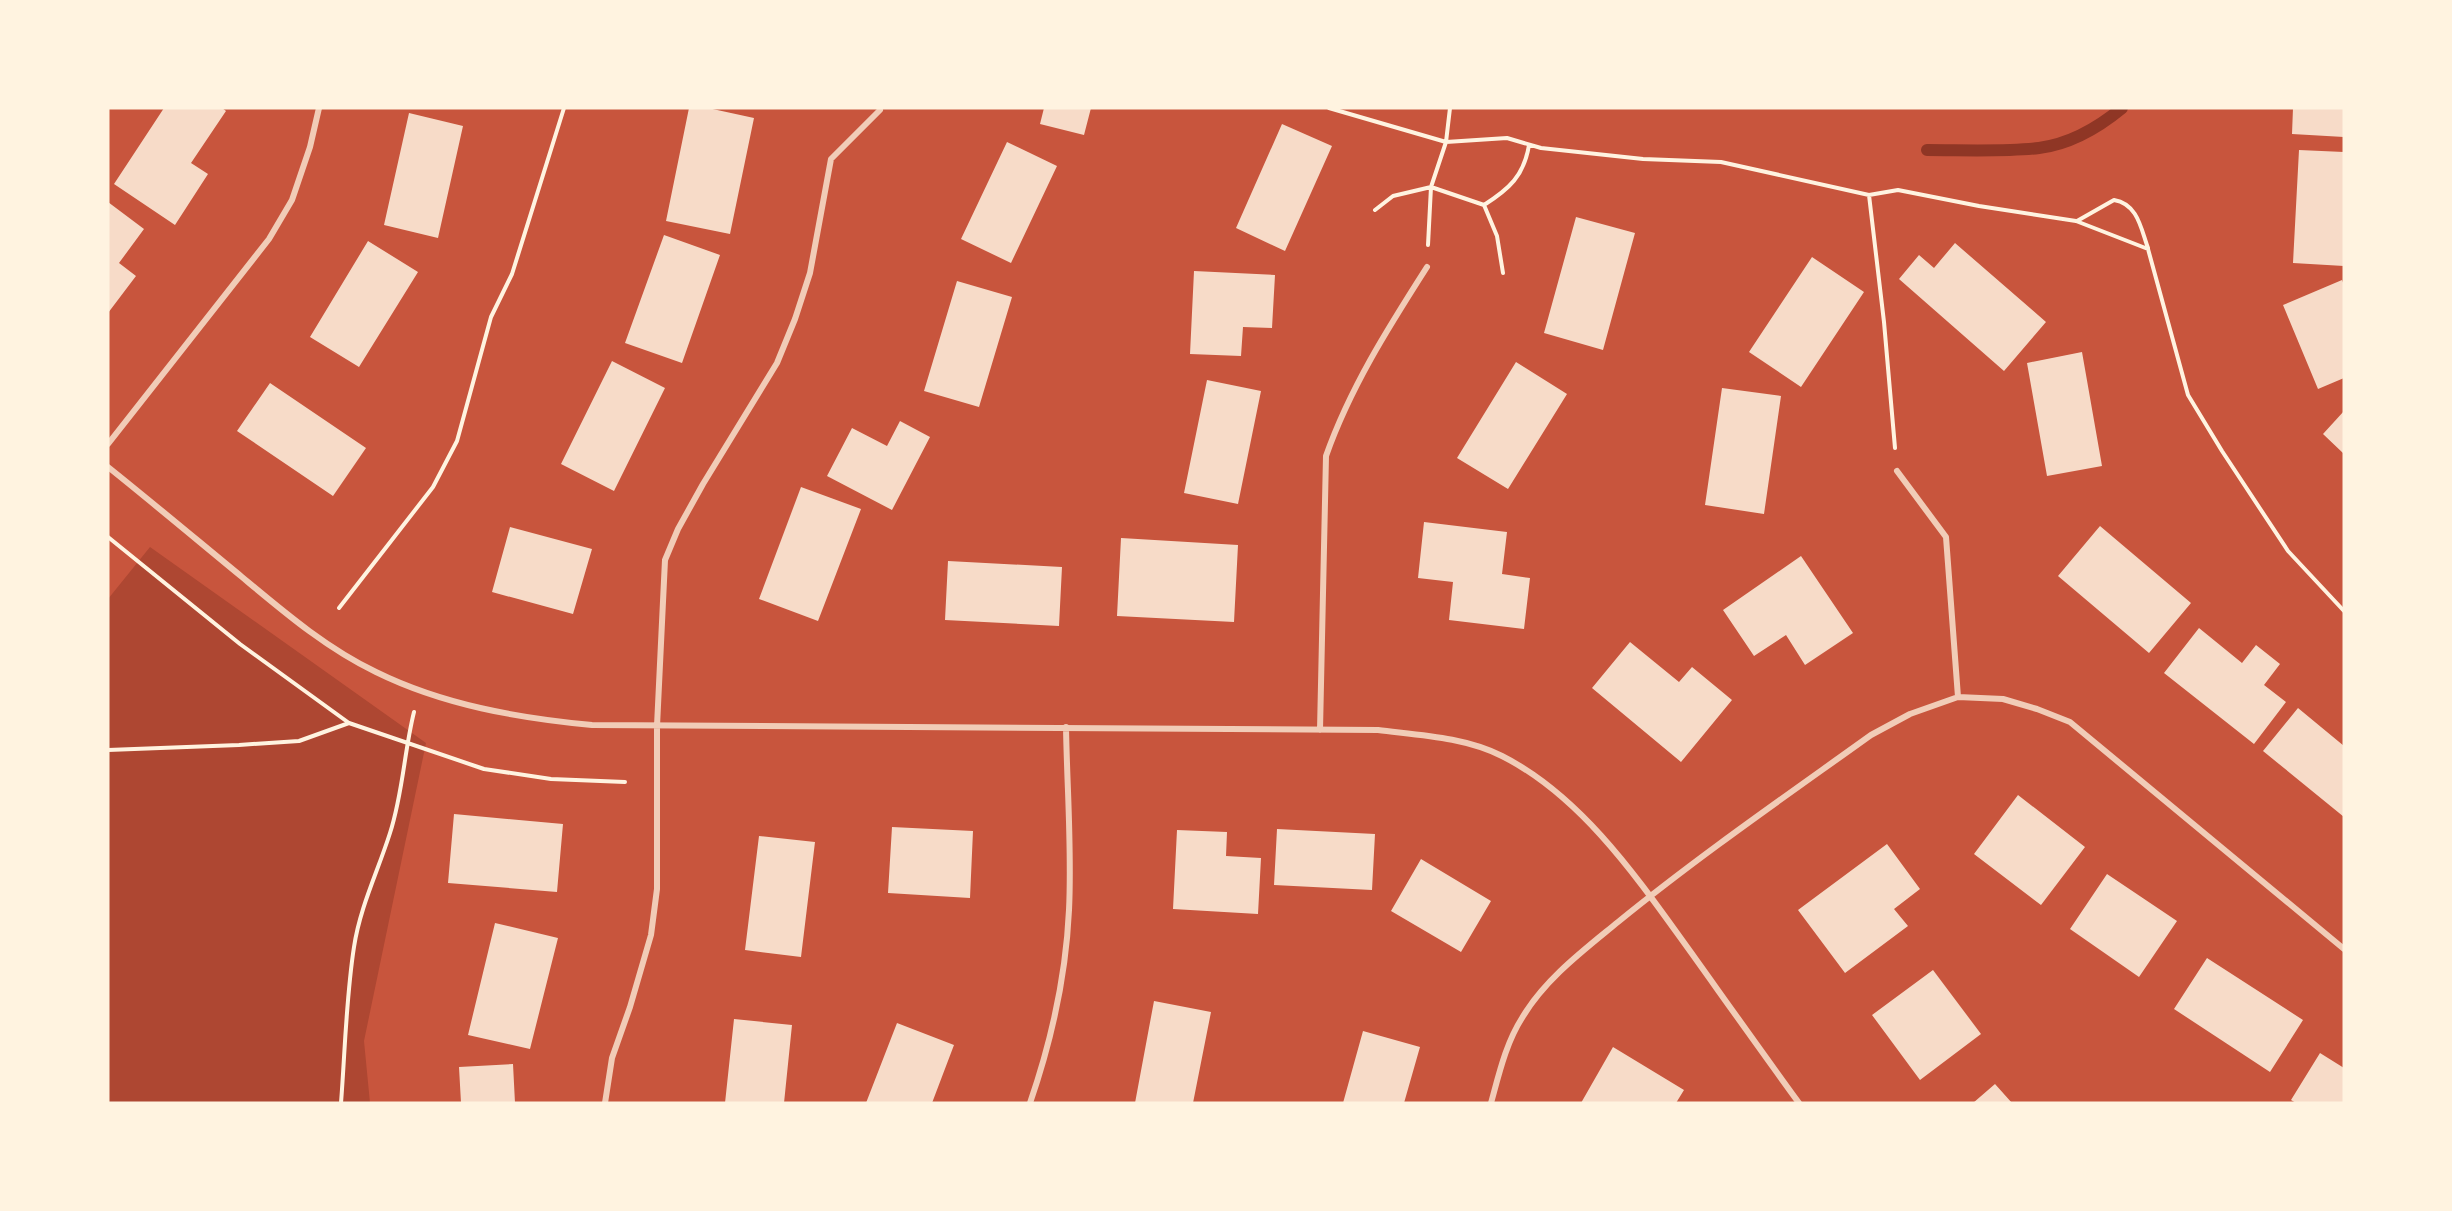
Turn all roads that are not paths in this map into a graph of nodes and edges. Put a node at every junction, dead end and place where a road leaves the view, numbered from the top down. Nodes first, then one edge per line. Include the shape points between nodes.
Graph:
1 (319, 108) edge
2 (880, 110) dead end
3 (1426, 267) road end
4 (108, 444) edge
5 (108, 467) edge
6 (1897, 471) road end
7 (1958, 697) junction
8 (657, 726) junction
9 (1066, 727) junction
10 (1320, 730) junction
11 (1650, 895) junction
12 (2344, 949) edge
13 (605, 1103) edge
14 (1030, 1103) edge
15 (1491, 1103) edge
16 (1799, 1103) edge

1 - 4 street via 292,200 269,239
2 - 8 street via 831,159 810,273 791,330 777,363 678,529 665,560
3 - 10 street via 1383,335 1340,417 1326,456
5 - 8 street via 317,637 375,672 419,691 487,710 592,726
6 - 7 street via 1946,537
7 - 11 street via 1910,714 1870,735
7 - 12 street via 2003,699 2070,722
8 - 9 street
8 - 13 street via 657,889 651,935 612,1058
9 - 10 street
9 - 14 street via 1069,910 1061,982
10 - 11 street via 1422,735 1500,755 1533,774 1576,808
11 - 15 street via 1546,986 1521,1018
11 - 16 street

